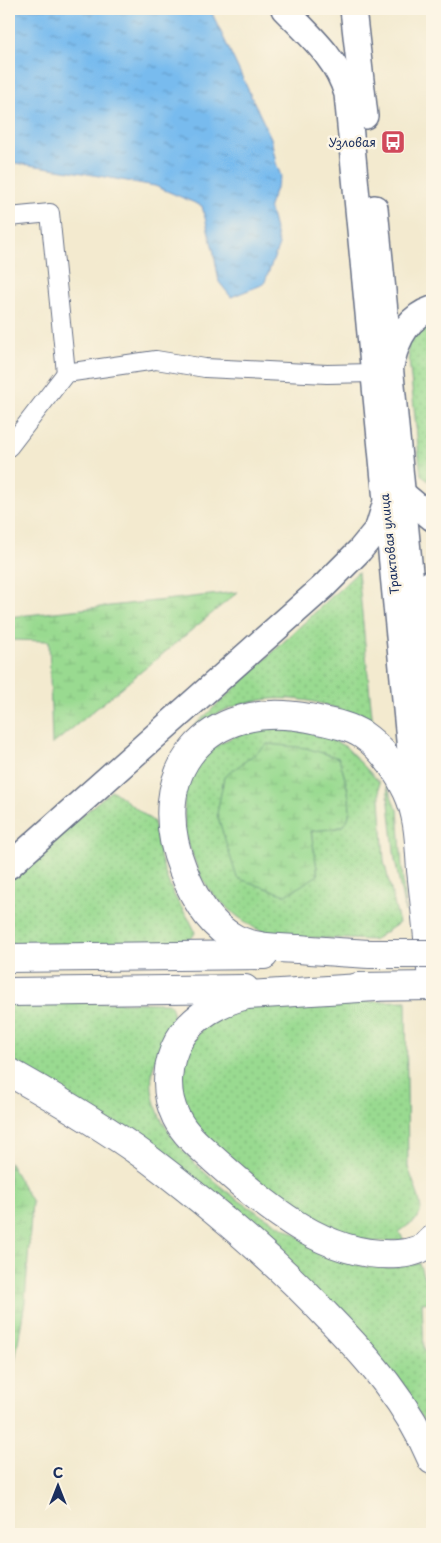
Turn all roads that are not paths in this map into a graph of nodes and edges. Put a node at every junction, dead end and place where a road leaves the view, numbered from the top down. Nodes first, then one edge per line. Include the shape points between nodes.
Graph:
1 (284, 9) edge
2 (353, 9) edge
3 (9, 217) edge
4 (432, 309) edge
5 (382, 372) junction
6 (66, 373) junction
7 (9, 447) edge
8 (394, 499) junction
9 (432, 518) edge
10 (432, 584) edge
11 (414, 614) junction
12 (432, 783) edge
13 (415, 811) junction
14 (9, 866) edge
15 (371, 954) junction
16 (432, 954) edge
17 (9, 958) edge
18 (432, 984) edge
19 (376, 986) junction
20 (9, 992) edge
21 (9, 1072) edge
22 (432, 1240) edge
23 (432, 1460) edge

1 - 5 main road, Трактовая улица via 333,62 344,83
2 - 5 main road, Трактовая улица
3 - 6 street via 50,213
4 - 5 main road via 416,316 404,330
5 - 6 street via 327,374 205,368 156,360
5 - 8 main road, Трактовая улица
6 - 7 street
8 - 9 main road
8 - 11 main road, Трактовая улица
8 - 13 main road, Трактовая улица
8 - 14 main road via 378,528 323,587
10 - 11 main road
11 - 12 main road, Трактовая улица
13 - 15 main road via 408,792 387,758 362,735 304,717 273,715 229,725 194,748 176,779 171,812 175,848 190,886 219,927 254,945
13 - 18 main road, Трактовая улица
15 - 16 main road, bridge
15 - 17 main road
18 - 19 main road
19 - 20 main road
19 - 22 main road via 247,995 214,1007 192,1024 173,1050 168,1078 172,1107 186,1133 229,1173 280,1214 312,1232 351,1249 383,1254 413,1252
21 - 23 main road via 79,1112 149,1160 269,1257 382,1375 413,1421

